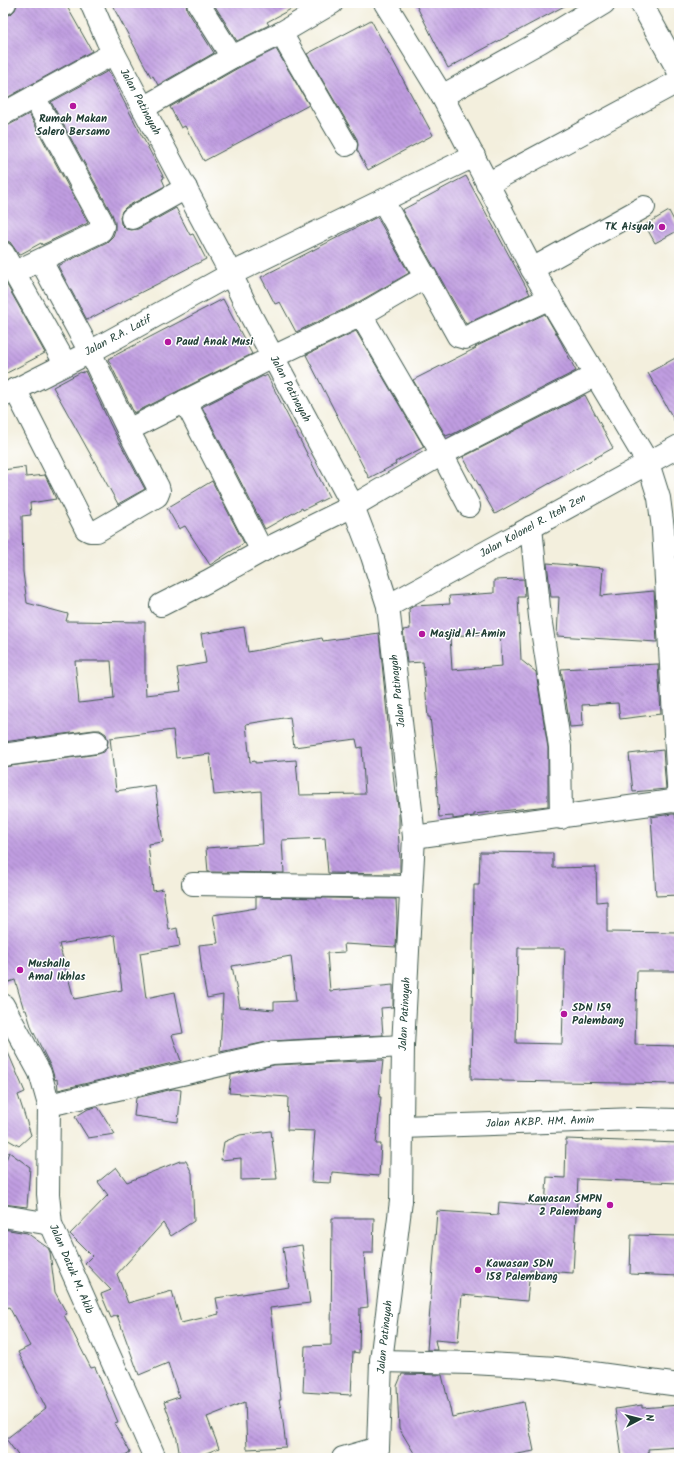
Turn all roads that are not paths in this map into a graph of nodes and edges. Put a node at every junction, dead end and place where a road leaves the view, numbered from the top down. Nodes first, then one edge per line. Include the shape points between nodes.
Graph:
1 (90, 3) edge
2 (198, 3) edge
3 (332, 3) edge
4 (604, 3) edge
5 (641, 3) edge
6 (392, 5) edge
7 (281, 33) junction
8 (114, 53) junction
9 (232, 57) junction
10 (679, 72) edge
11 (679, 81) edge
12 (442, 96) junction
13 (34, 97) junction
14 (143, 108) junction
15 (3, 114) edge
16 (346, 145) dead end
17 (474, 156) junction
18 (487, 184) junction
19 (186, 188) junction
20 (383, 201) junction
21 (644, 207) dead end
22 (132, 218) dead end
23 (3, 253) edge
24 (41, 261) junction
25 (532, 269) junction
26 (15, 272) junction
27 (231, 274) junction
28 (426, 277) junction
29 (550, 298) junction
30 (361, 315) junction
31 (90, 352) junction
32 (273, 357) junction
33 (65, 364) junction
34 (596, 375) junction
35 (9, 393) edge
36 (185, 401) junction
37 (128, 430) junction
38 (679, 446) edge
39 (442, 454) junction
40 (648, 463) junction
41 (353, 506) junction
42 (470, 506) dead end
43 (531, 527) junction
44 (262, 551) junction
45 (161, 605) dead end
46 (388, 606) junction
47 (96, 742) dead end
48 (3, 755) edge
49 (679, 802) edge
50 (561, 818) junction
51 (414, 837) junction
52 (193, 884) dead end
53 (412, 887) junction
54 (3, 1005) edge
55 (403, 1046) junction
56 (49, 1105) junction
57 (679, 1120) edge
58 (402, 1126) junction
59 (3, 1216) edge
60 (51, 1224) junction
61 (381, 1361) junction
62 (679, 1385) edge
63 (381, 1453) edge
64 (155, 1458) edge
65 (343, 1458) edge

1 - 8 street, Jalan Patinayah
2 - 9 street
3 - 7 street
4 - 12 street
5 - 10 street
6 - 12 street
7 - 9 street
7 - 16 street
8 - 13 street
8 - 14 street, Jalan Patinayah
9 - 14 street
11 - 18 street
12 - 17 street
13 - 15 street
13 - 24 street via 103,226 102,231
14 - 19 street, Jalan Patinayah
17 - 18 street
17 - 20 street, Jalan R.A. Latif
18 - 25 street
19 - 22 street
19 - 27 street, Jalan Patinayah
20 - 27 street, Jalan R.A. Latif
20 - 28 street
21 - 25 street
23 - 26 street
24 - 26 street
24 - 31 street
25 - 29 street
26 - 33 street
27 - 31 street, Jalan R.A. Latif
27 - 32 street, Jalan Patinayah
28 - 29 street via 458,336 462,338
28 - 30 street
29 - 34 street
30 - 32 street
30 - 39 street
31 - 33 street, Jalan R.A. Latif
31 - 37 street
32 - 36 street
32 - 41 street, Jalan Patinayah
33 - 35 street, Jalan R.A. Latif
34 - 39 street
34 - 40 street
35 - 37 street via 86,529 90,531 97,531 158,494 158,487
36 - 37 street
36 - 44 street
38 - 40 street, Jalan Kolonel R. Iteh Zen
39 - 41 street
39 - 42 street
40 - 43 street, Jalan Kolonel R. Iteh Zen
40 - 49 street via 659,498 663,529
41 - 44 street
41 - 46 street, Jalan Patinayah
43 - 46 street, Jalan Kolonel R. Iteh Zen
43 - 50 street via 540,618 560,747
44 - 45 street
46 - 51 street, Jalan Patinayah
47 - 48 street
49 - 50 street
50 - 51 street
51 - 53 street, Jalan Patinayah
52 - 53 street
53 - 55 street, Jalan Patinayah
54 - 56 street, Jalan Datuk M. Akib via 40,1073
55 - 56 street via 272,1053
55 - 58 street, Jalan Patinayah
56 - 60 street, Jalan Datuk M. Akib via 48,1194
57 - 58 street, Jalan AKBP. HM. Amin
58 - 61 street, Jalan Patinayah via 401,1201
59 - 60 street
60 - 64 street, Jalan Datuk M. Akib
61 - 62 street via 556,1368
61 - 63 street, Jalan Patinayah
63 - 65 street

